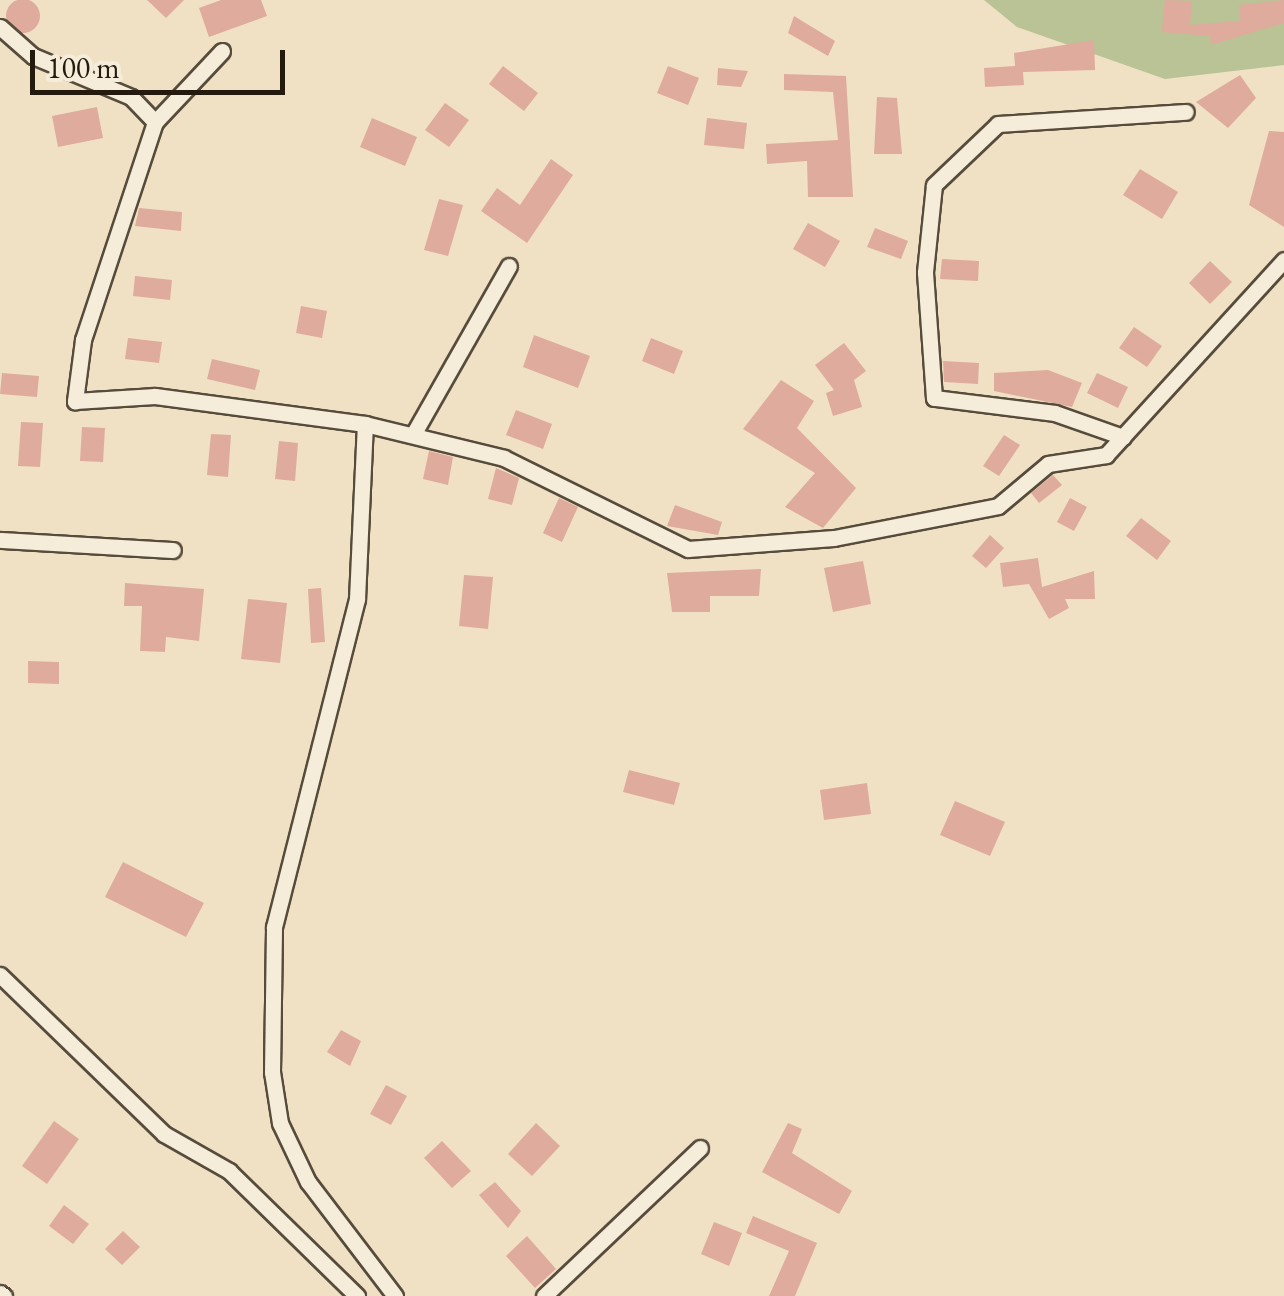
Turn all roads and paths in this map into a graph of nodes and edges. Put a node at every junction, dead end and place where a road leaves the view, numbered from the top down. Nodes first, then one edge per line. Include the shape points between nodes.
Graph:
1 (0, 28) edge
2 (222, 51) dead end
3 (1186, 112) dead end
4 (155, 122) junction
5 (1284, 260) edge
6 (509, 266) dead end
7 (366, 424) junction
8 (414, 432) junction
9 (1123, 437) junction
10 (0, 540) edge
11 (173, 550) dead end
12 (0, 975) edge
13 (700, 1148) dead end
14 (357, 1296) edge
15 (395, 1296) edge
16 (544, 1296) edge

1 - 4 street via 34,56 132,97
2 - 4 street
3 - 9 street via 998,124 934,185 925,272 934,398 1055,414
4 - 7 street via 83,340 76,401 155,396
5 - 9 street via 1274,280 1201,341
6 - 8 street
7 - 8 street
7 - 15 street via 357,599 274,928 272,1072 280,1122 308,1182
8 - 9 street via 504,458 688,549 834,538 998,506 1048,464 1106,454
10 - 11 street
12 - 14 street via 164,1134 229,1172
13 - 16 street

